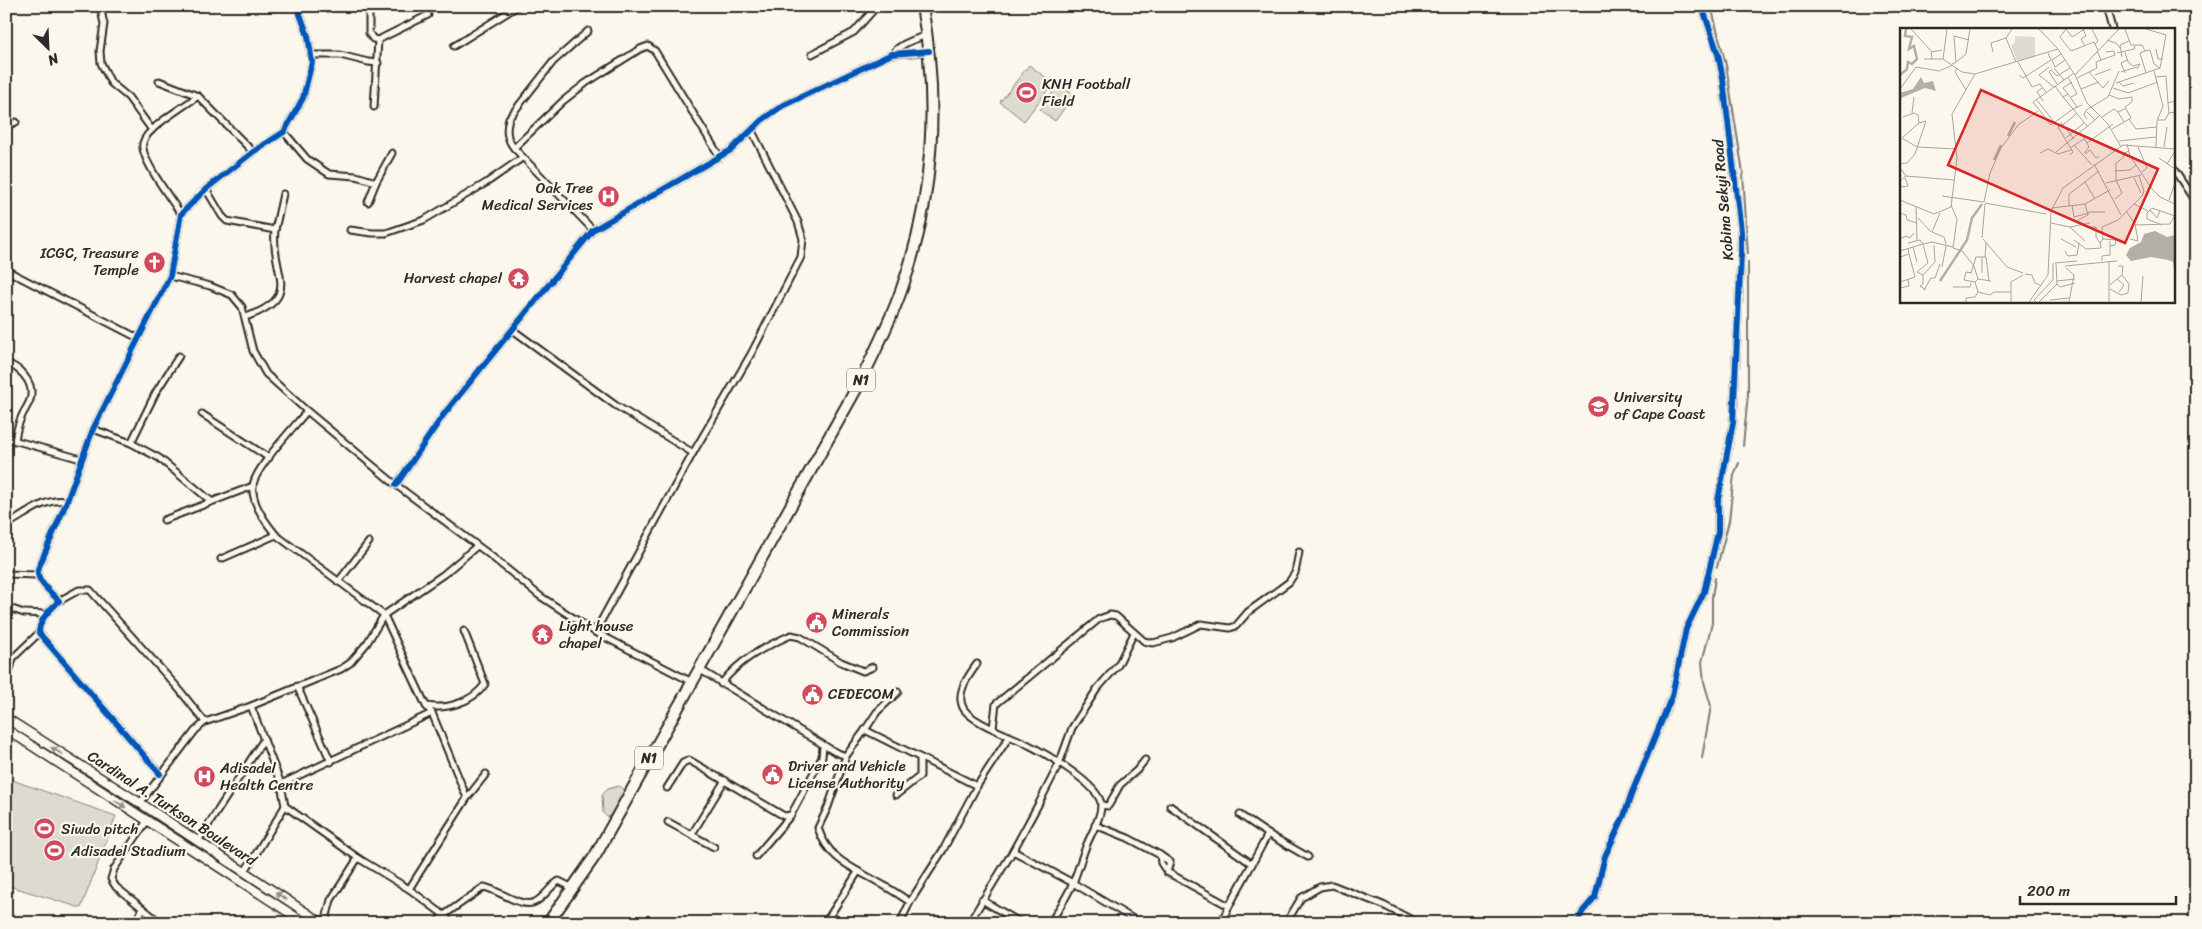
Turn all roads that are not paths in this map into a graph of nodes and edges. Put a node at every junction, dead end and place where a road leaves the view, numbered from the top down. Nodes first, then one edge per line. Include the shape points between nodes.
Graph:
1 (100, 6) edge
2 (298, 6) edge
3 (369, 6) edge
4 (518, 6) edge
5 (877, 6) edge
6 (922, 6) edge
7 (1702, 6) edge
8 (2106, 6) edge
9 (428, 15) dead end
10 (2112, 28) edge
11 (588, 31) dead end
12 (927, 34) junction
13 (378, 40) junction
14 (454, 46) dead end
15 (929, 52) junction
16 (812, 54) dead end
17 (892, 54) junction
18 (311, 55) junction
19 (378, 63) junction
20 (159, 81) dead end
21 (198, 96) junction
22 (374, 107) dead end
23 (16, 122) dead end
24 (6, 126) edge
25 (152, 130) junction
26 (752, 131) junction
27 (284, 132) junction
28 (514, 148) junction
29 (253, 152) junction
30 (392, 153) dead end
31 (720, 157) junction
32 (522, 158) junction
33 (2174, 169) edge
34 (376, 182) junction
35 (206, 189) junction
36 (283, 194) dead end
37 (2195, 200) edge
38 (368, 202) dead end
39 (181, 214) junction
40 (275, 230) junction
41 (350, 230) dead end
42 (593, 230) junction
43 (6, 270) edge
44 (170, 276) junction
45 (246, 317) junction
46 (513, 330) junction
47 (138, 338) junction
48 (179, 356) dead end
49 (6, 363) edge
50 (307, 411) junction
51 (202, 414) dead end
52 (93, 429) junction
53 (6, 438) edge
54 (14, 441) junction
55 (131, 443) junction
56 (693, 453) junction
57 (269, 458) junction
58 (81, 459) junction
59 (396, 485) junction
60 (253, 486) junction
61 (67, 501) junction
62 (211, 501) junction
63 (164, 520) dead end
64 (6, 525) edge
65 (276, 535) junction
66 (369, 542) dead end
67 (477, 546) junction
68 (1299, 552) dead end
69 (221, 559) dead end
70 (6, 574) edge
71 (37, 575) junction
72 (338, 582) junction
73 (59, 601) junction
74 (6, 607) edge
75 (46, 614) junction
76 (384, 615) junction
77 (464, 631) dead end
78 (595, 632) junction
79 (39, 633) junction
80 (1134, 633) junction
81 (977, 664) dead end
82 (873, 667) dead end
83 (699, 669) junction
84 (6, 674) edge
85 (692, 682) junction
86 (721, 684) junction
87 (297, 686) junction
88 (898, 692) dead end
89 (251, 706) junction
90 (426, 706) junction
91 (432, 713) junction
92 (6, 718) edge
93 (205, 722) junction
94 (993, 728) junction
95 (6, 729) edge
96 (865, 730) junction
97 (1009, 737) junction
98 (264, 740) junction
99 (823, 746) junction
100 (846, 756) junction
101 (920, 758) junction
102 (1145, 760) dead end
103 (331, 762) junction
104 (1059, 764) junction
105 (160, 774) junction
106 (486, 774) dead end
107 (101, 778) junction
108 (724, 780) junction
109 (281, 784) junction
110 (977, 786) junction
111 (94, 788) junction
112 (667, 788) dead end
113 (896, 795) dead end
114 (467, 798) junction
115 (140, 803) junction
116 (1101, 805) junction
117 (284, 806) junction
118 (1170, 806) dead end
119 (791, 815) junction
120 (1240, 815) dead end
121 (146, 821) junction
122 (668, 822) dead end
123 (1095, 825) junction
124 (692, 834) junction
125 (1268, 834) junction
126 (198, 841) junction
127 (714, 847) dead end
128 (1013, 851) junction
129 (756, 856) dead end
130 (1308, 857) dead end
131 (358, 858) junction
132 (1252, 864) junction
133 (244, 872) junction
134 (586, 872) junction
135 (858, 872) junction
136 (1073, 883) junction
137 (573, 888) junction
138 (408, 889) junction
139 (982, 900) junction
140 (910, 902) junction
141 (1229, 906) junction
142 (142, 908) junction
143 (444, 915) junction
144 (902, 922) edge
145 (137, 923) edge
146 (161, 923) edge
147 (305, 923) edge
148 (324, 923) edge
149 (436, 923) edge
150 (451, 923) edge
151 (548, 923) edge
152 (556, 923) edge
153 (824, 923) edge
154 (969, 923) edge
155 (1021, 923) edge
156 (1050, 923) edge
157 (1140, 923) edge
158 (1221, 923) edge
159 (1286, 923) edge
160 (1418, 923) edge
161 (1577, 923) edge

1 - 25 street via 104,24 101,63 111,83 131,101
2 - 18 street
3 - 13 street via 369,34
4 - 14 street
5 - 16 street via 854,32
6 - 12 highway, N1
7 - 161 street, Kobina Sekyi Road via 1723,79 1741,231 1736,382 1728,454 1718,500 1718,532 1704,592 1686,629 1672,696 1624,816 1604,856 1595,897
8 - 10 street
9 - 13 street
11 - 28 street via 554,62 509,118 506,128 508,141
12 - 15 highway, N1
12 - 17 street via 897,48
13 - 19 street
15 - 17 street
15 - 83 highway, N1 via 932,108 926,186 922,215 902,291 860,382
17 - 26 street via 782,106
18 - 19 street via 340,55
18 - 27 street via 304,98
19 - 22 street
20 - 21 street
21 - 25 street
21 - 29 street
23 - 24 street
25 - 39 street via 143,142 143,149 155,175
26 - 31 street
26 - 56 street via 798,222 802,239 801,257 752,354
27 - 29 street
27 - 34 street via 307,159 329,174 356,176
28 - 31 street via 586,83 648,46 655,51
28 - 32 street
29 - 35 street
30 - 34 street
31 - 42 street
32 - 41 street via 424,220 386,233
32 - 42 street
33 - 37 street
34 - 38 street
35 - 39 street
35 - 40 street via 226,221
36 - 40 street
39 - 44 street
40 - 45 street via 275,255 282,283 280,296 262,312
42 - 46 street
43 - 47 street
44 - 45 street via 232,295
44 - 47 street
45 - 50 street via 257,361 266,374
46 - 56 street via 610,401
46 - 59 street via 434,427
47 - 52 street
48 - 55 street via 156,392
49 - 54 street via 26,376 31,390 30,401
50 - 57 street
50 - 59 street
51 - 57 street
52 - 55 street
52 - 58 street
53 - 54 street
54 - 58 street
55 - 62 street via 158,458
56 - 78 street
57 - 60 street
58 - 61 street
59 - 67 street
60 - 62 street
60 - 65 street via 259,509
61 - 64 street via 45,503
61 - 71 street
62 - 63 street
65 - 69 street
65 - 72 street
66 - 72 street
67 - 76 street via 444,574
67 - 78 street via 540,596
68 - 80 street via 1295,573 1288,582 1248,612 1236,626 1201,624 1153,643
70 - 71 street
71 - 73 street
72 - 76 street
73 - 75 street
73 - 93 street via 79,590 90,590
74 - 75 street via 24,613
75 - 79 street
76 - 87 street via 350,663
76 - 90 street
77 - 90 street via 485,684 477,693 448,707
78 - 85 street
79 - 84 street via 13,658
79 - 105 street
80 - 94 street via 1116,616 1099,619 996,704
80 - 104 street via 1118,665 1097,689 1072,728
81 - 94 street via 960,695 961,704 965,712
82 - 86 street via 863,671 852,667 791,635 751,655 737,665
83 - 85 highway, N1
83 - 86 street
85 - 134 highway, N1
86 - 99 street
87 - 89 street
87 - 103 street
88 - 96 street via 877,712
89 - 93 street
89 - 98 street
90 - 91 street
91 - 103 street
91 - 114 street
107 -> 92 street, Cardinal A. Turkson Boulevard
93 - 105 street
94 - 97 street
95 - 111 street, Cardinal A. Turkson Boulevard
96 - 100 street
96 - 101 street
97 - 104 street
97 - 110 street
98 - 109 street
98 - 126 street
99 - 100 street
99 - 119 street via 822,758
100 - 135 street via 818,828 829,851
101 - 110 street
101 - 113 street via 920,776
102 - 116 street via 1120,784 1108,806
103 - 109 street
104 - 116 street via 1092,787
104 - 128 street
105 - 115 street
106 - 114 street
107 - 111 street
107 - 115 street, Cardinal A. Turkson Boulevard
108 - 112 street via 690,760 683,763
108 - 119 street via 784,816
108 - 124 street
109 - 117 street
110 - 140 street via 943,850
111 -> 121 street, Cardinal A. Turkson Boulevard
114 - 138 street
115 - 126 street, Cardinal A. Turkson Boulevard
116 - 123 street
117 - 131 street
117 - 133 street
118 - 132 street
119 - 129 street
120 - 125 street
121 - 142 street via 114,869 111,879
121 - 147 street, Cardinal A. Turkson Boulevard
122 - 124 street
123 - 136 street
123 - 141 street via 1160,855 1161,863 1168,872
124 - 127 street
125 - 130 street
125 - 132 street
126 - 133 street, Cardinal A. Turkson Boulevard
128 - 136 street
128 - 139 street
131 - 138 street
131 - 148 street via 331,900
132 - 141 street
148 -> 133 street, Cardinal A. Turkson Boulevard
134 - 137 highway, N1
134 - 152 highway, N1
135 - 140 street
135 - 153 street
136 - 156 street
136 - 157 street
137 - 143 street via 559,881 534,903 525,904 484,887
137 - 151 highway, N1
138 - 143 street
139 - 154 street
139 - 155 street
140 - 144 street
141 - 158 street
142 - 145 street
142 - 146 street
143 - 149 street
143 - 150 street
159 - 160 street via 1301,898 1320,887 1332,885 1361,895

